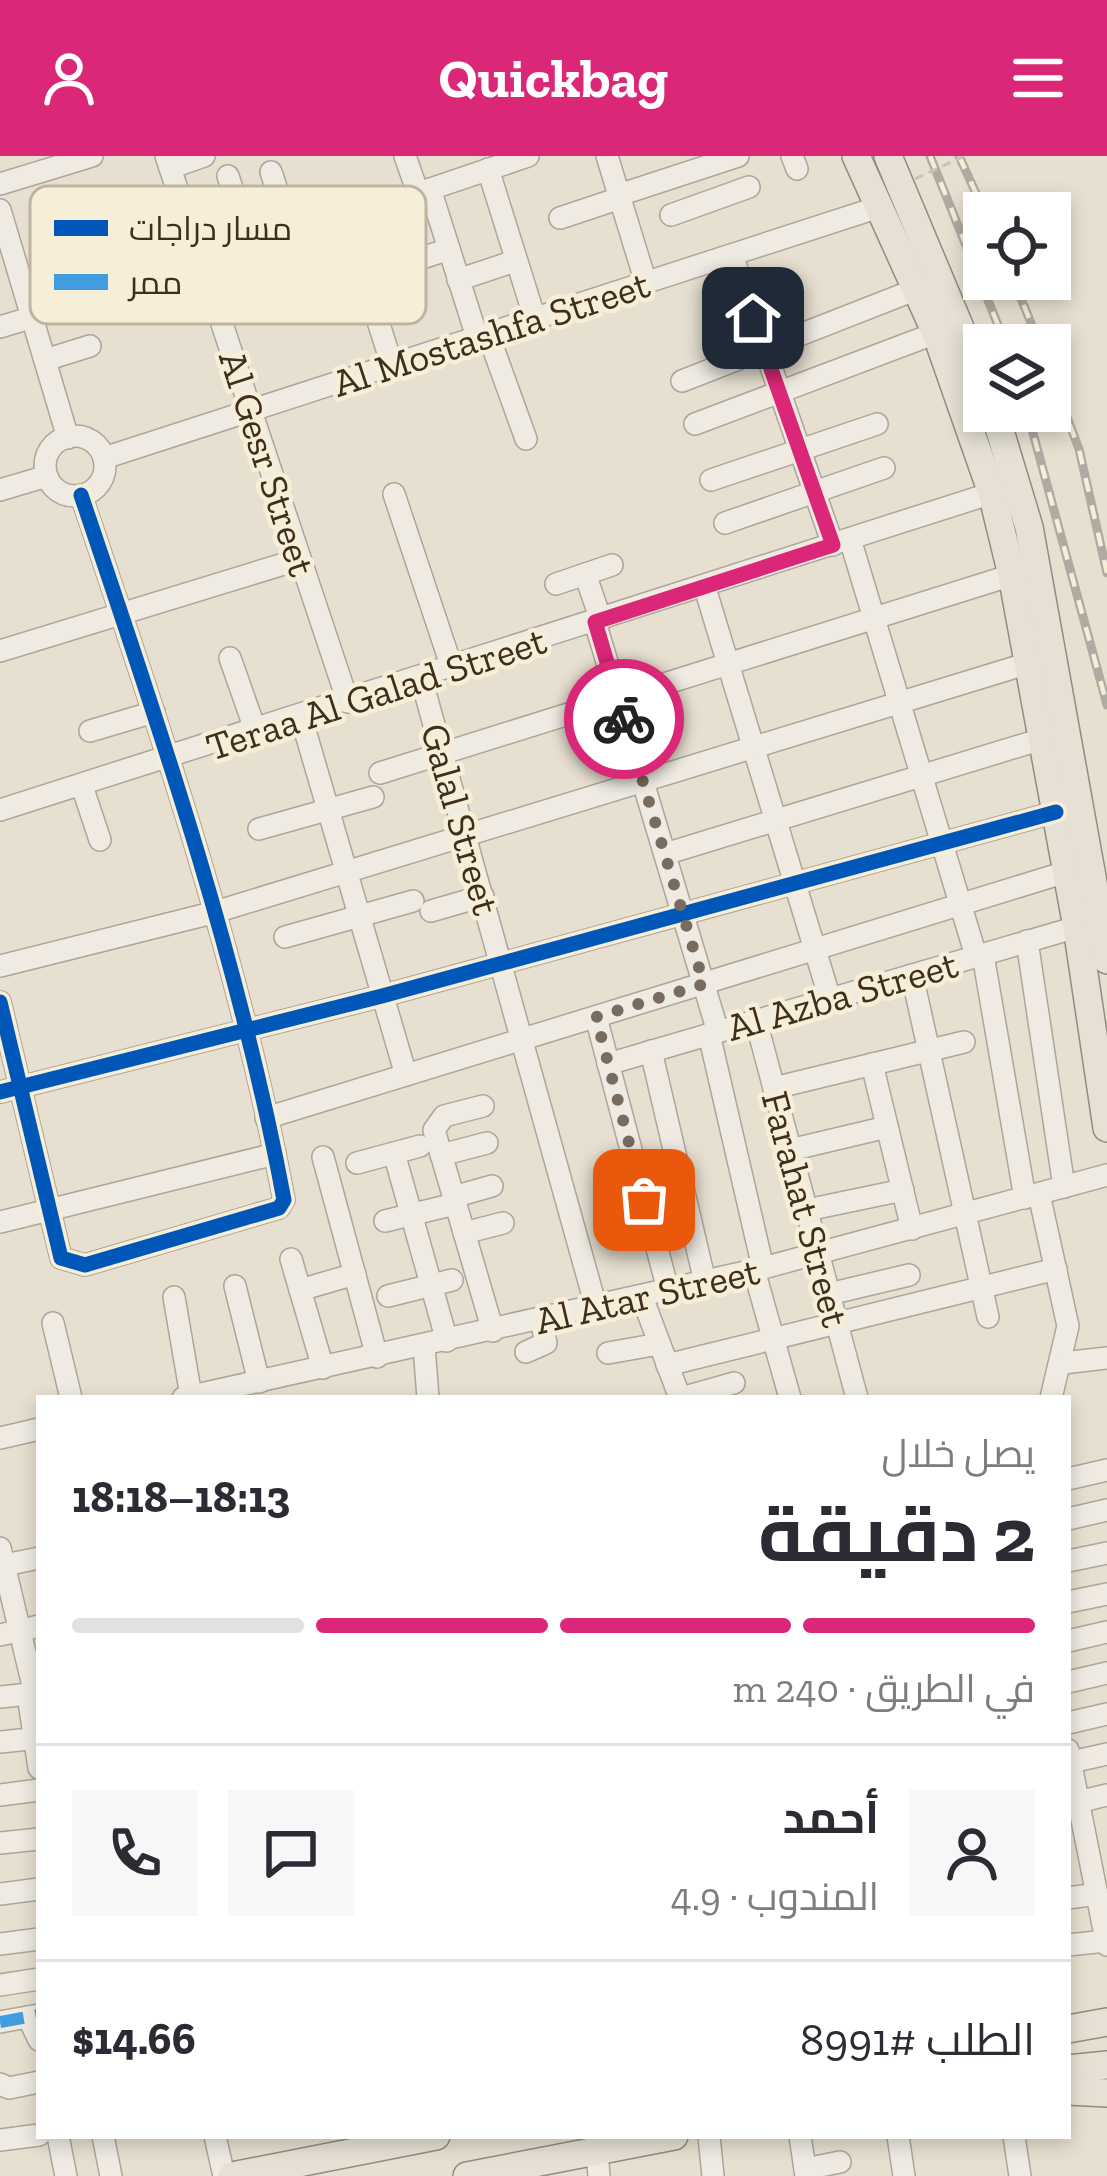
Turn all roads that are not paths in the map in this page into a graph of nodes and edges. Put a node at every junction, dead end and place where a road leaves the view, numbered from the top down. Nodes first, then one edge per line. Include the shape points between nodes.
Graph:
1 (92, 156) edge
2 (204, 156) edge
3 (405, 156) edge
4 (608, 156) edge
5 (738, 156) edge
6 (856, 156) edge
7 (888, 156) edge
8 (507, 161) edge
9 (168, 162) edge
10 (700, 162) edge
11 (271, 172) dead end
12 (228, 176) dead end
13 (0, 184) edge
14 (232, 186) edge
15 (276, 186) edge
16 (421, 186) edge
17 (749, 187) dead end
18 (426, 190) edge
19 (426, 196) edge
20 (620, 196) junction
21 (717, 205) junction
22 (879, 207) junction
23 (0, 210) edge
24 (671, 215) dead end
25 (560, 218) dead end
26 (449, 249) junction
27 (731, 255) junction
28 (426, 256) edge
29 (515, 261) junction
30 (458, 280) junction
31 (646, 283) junction
32 (917, 289) junction
33 (30, 310) edge
34 (30, 318) edge
35 (535, 319) junction
36 (34, 324) edge
37 (222, 324) edge
38 (379, 324) edge
39 (0, 327) edge
40 (936, 333) junction
41 (963, 335) edge
42 (483, 336) junction
43 (90, 346) dead end
44 (764, 349) junction
45 (45, 360) junction
46 (392, 365) junction
47 (682, 381) dead end
48 (779, 392) junction
49 (251, 410) junction
50 (695, 424) dead end
51 (877, 424) dead end
52 (1000, 432) edge
53 (68, 438) junction
54 (526, 439) dead end
55 (800, 450) junction
56 (104, 458) junction
57 (884, 468) dead end
58 (47, 476) junction
59 (711, 480) dead end
60 (0, 490) edge
61 (814, 492) junction
62 (992, 493) junction
63 (394, 494) dead end
64 (80, 495) junction
65 (725, 523) dead end
66 (841, 542) junction
67 (300, 559) junction
68 (612, 565) dead end
69 (585, 574) junction
70 (1012, 575) junction
71 (556, 584) dead end
72 (704, 587) junction
73 (121, 614) junction
74 (873, 619) junction
75 (598, 621) junction
76 (0, 651) edge
77 (230, 658) dead end
78 (1029, 663) junction
79 (728, 664) junction
80 (452, 668) junction
81 (421, 678) junction
82 (618, 699) junction
83 (348, 702) junction
84 (899, 703) junction
85 (154, 712) junction
86 (301, 717) junction
87 (90, 731) dead end
88 (256, 732) junction
89 (1042, 739) junction
90 (754, 748) junction
91 (442, 753) junction
92 (170, 760) junction
93 (380, 773) dead end
94 (923, 776) junction
95 (643, 782) junction
96 (82, 786) junction
97 (373, 797) dead end
98 (330, 808) junction
99 (0, 810) edge
100 (1055, 812) junction
101 (776, 820) junction
102 (259, 829) dead end
103 (466, 836) junction
104 (100, 840) dead end
105 (943, 843) junction
106 (665, 854) junction
107 (350, 872) junction
108 (1066, 872) junction
109 (795, 883) junction
110 (482, 896) junction
111 (961, 905) junction
112 (212, 913) junction
113 (683, 914) junction
114 (361, 916) junction
115 (1077, 927) junction
116 (285, 938) dead end
117 (1027, 941) junction
118 (815, 950) junction
119 (980, 956) junction
120 (1107, 960) edge
121 (502, 964) junction
122 (0, 966) edge
123 (912, 975) junction
124 (704, 984) junction
125 (382, 996) junction
126 (830, 999) junction
127 (0, 1002) edge
128 (596, 1017) junction
129 (756, 1021) junction
130 (246, 1030) junction
131 (714, 1033) junction
132 (523, 1040) junction
133 (964, 1042) dead end
134 (929, 1050) junction
135 (651, 1051) junction
136 (608, 1064) junction
137 (872, 1064) junction
138 (406, 1075) junction
139 (774, 1088) junction
140 (10, 1090) edge
141 (483, 1106) dead end
142 (266, 1118) junction
143 (887, 1127) junction
144 (1107, 1128) edge
145 (487, 1143) dead end
146 (790, 1150) junction
147 (431, 1151) junction
148 (394, 1153) junction
149 (275, 1154) junction
150 (323, 1157) dead end
151 (357, 1163) dead end
152 (1107, 1175) edge
153 (492, 1186) dead end
154 (1064, 1187) junction
155 (903, 1190) junction
156 (1032, 1196) junction
157 (454, 1200) junction
158 (50, 1209) junction
159 (807, 1210) junction
160 (965, 1214) junction
161 (411, 1215) junction
162 (385, 1221) dead end
163 (0, 1222) edge
164 (503, 1223) dead end
165 (912, 1228) junction
166 (464, 1233) junction
167 (818, 1254) junction
168 (291, 1259) dead end
169 (759, 1269) junction
170 (1055, 1269) junction
171 (355, 1274) junction
172 (908, 1275) dead end
173 (441, 1282) junction
174 (705, 1282) junction
175 (236, 1286) dead end
176 (981, 1288) junction
177 (300, 1290) junction
178 (668, 1290) junction
179 (829, 1294) junction
180 (388, 1295) dead end
181 (174, 1297) dead end
182 (641, 1297) junction
183 (596, 1307) junction
184 (988, 1317) dead end
185 (541, 1320) junction
186 (53, 1323) dead end
187 (837, 1324) junction
188 (493, 1331) junction
189 (775, 1340) junction
190 (435, 1344) junction
191 (526, 1352) dead end
192 (608, 1354) dead end
193 (663, 1355) junction
194 (377, 1357) junction
195 (1107, 1358) edge
196 (1063, 1363) junction
197 (323, 1368) junction
198 (259, 1382) junction
199 (734, 1383) dead end
200 (222, 1394) edge
201 (69, 1395) edge
202 (187, 1395) edge
203 (428, 1395) edge
204 (679, 1395) edge
205 (691, 1395) edge
206 (789, 1395) edge
207 (856, 1395) edge
208 (1052, 1395) edge
209 (36, 1431) edge
210 (0, 1438) edge
211 (1107, 1470) edge
212 (1071, 1478) edge
213 (1107, 1510) edge
214 (1071, 1518) edge
215 (1107, 1553) edge
216 (36, 1558) edge
217 (1, 1560) edge
218 (1071, 1561) edge
219 (1107, 1594) edge
220 (1071, 1601) edge
221 (20, 1630) edge
222 (1107, 1632) edge
223 (1071, 1640) edge
224 (1107, 1673) edge
225 (1071, 1681) edge
226 (34, 1694) edge
227 (0, 1697) edge
228 (1107, 1714) edge
229 (1071, 1722) edge
230 (36, 1738) edge
231 (0, 1742) edge
232 (1107, 1754) edge
233 (1071, 1767) edge
234 (1071, 1771) edge
235 (36, 1790) edge
236 (0, 1795) edge
237 (1107, 1796) edge
238 (1078, 1802) junction
239 (36, 1838) edge
240 (1097, 1840) edge
241 (0, 1843) edge
242 (1099, 1885) edge
243 (36, 1889) edge
244 (0, 1894) edge
245 (1071, 1897) edge
246 (36, 1939) edge
247 (1107, 1943) edge
248 (0, 1944) edge
249 (1071, 1945) edge
250 (36, 1979) edge
251 (0, 1985) edge
252 (33, 2016) edge
253 (0, 2021) edge
254 (1107, 2022) edge
255 (1071, 2028) edge
256 (1107, 2041) edge
257 (1071, 2045) edge
258 (1107, 2065) edge
259 (1071, 2069) edge
260 (0, 2084) edge
261 (36, 2084) edge
262 (1071, 2091) edge
263 (1107, 2092) edge
264 (36, 2134) edge
265 (59, 2139) edge
266 (104, 2139) edge
267 (216, 2139) edge
268 (666, 2139) edge
269 (709, 2139) edge
270 (800, 2139) edge
271 (898, 2139) edge
272 (1014, 2139) edge
273 (0, 2140) edge
274 (377, 2142) edge
275 (840, 2162) dead end
276 (598, 2164) edge
277 (320, 2167) edge
278 (268, 2173) edge
279 (505, 2173) edge
280 (805, 2173) edge
281 (66, 2176) edge
282 (111, 2176) edge
283 (228, 2176) edge
284 (467, 2176) edge
285 (713, 2176) edge
286 (904, 2176) edge
287 (1020, 2176) edge

1 - 13 street
2 - 9 street
3 - 16 street
4 - 20 street
5 - 10 street
6 - 22 main road
7 - 41 main road
8 - 18 street
8 - 29 street
10 - 20 street
10 - 21 street
11 - 15 street
12 - 14 street
17 - 21 street
19 - 26 street
20 - 25 street
20 - 31 street
21 - 24 street
22 - 27 street, Al Mostashfa Street
22 - 32 main road
23 - 33 street
26 - 28 street
26 - 30 street
27 - 31 street, Al Mostashfa Street
27 - 44 street
29 - 30 street
29 - 35 street
30 - 42 street
31 - 35 street, Al Mostashfa Street
32 - 40 main road
32 - 44 street
34 - 39 street
35 - 42 street, Al Mostashfa Street
36 - 45 street
37 - 49 street, Al Gesr Street
38 - 46 street
40 - 48 street
40 - 62 main road
42 - 46 street, Al Mostashfa Street
42 - 54 street
43 - 45 street
44 - 47 street
44 - 48 street
45 - 53 street
46 - 49 street, Al Mostashfa Street
48 - 50 street
48 - 55 street
49 - 56 street, Al Mostashfa Street
49 - 67 street, Al Gesr Street
51 - 55 street
52 - 120 main road via 1029,527
53 - 56 street via 94,443
53 - 58 street via 49,452
55 - 59 street
55 - 61 street
56 - 64 street via 101,482
57 - 61 street
58 - 60 street
58 - 64 street via 57,490
61 - 65 street
61 - 66 street
62 - 66 street, Teraa Al Galad Street
62 - 70 main road
63 - 80 street
64 - 73 street
66 - 72 street, Teraa Al Galad Street
66 - 74 street
67 - 73 street
67 - 83 street, Al Gesr Street
68 - 69 street
69 - 71 street
69 - 75 street
70 - 74 street
70 - 78 main road
72 - 75 street, Teraa Al Galad Street
72 - 79 street
73 - 76 street
73 - 85 street
74 - 79 street
74 - 84 street
75 - 80 street, Teraa Al Galad Street
75 - 82 street
77 - 88 street
78 - 84 street
78 - 89 main road
79 - 82 street
79 - 90 street
80 - 81 street, Teraa Al Galad Street
81 - 83 street, Teraa Al Galad Street
81 - 91 street, Galal Street
82 - 91 street
82 - 95 street
83 - 86 street, Teraa Al Galad Street
84 - 90 street
84 - 94 street
85 - 87 street
85 - 92 street
86 - 88 street, Teraa Al Galad Street
86 - 98 street
88 - 92 street, Teraa Al Galad Street
89 - 94 street
89 - 100 main road
90 - 95 street
90 - 101 street
91 - 93 street
91 - 103 street, Galal Street
92 - 96 street, Teraa Al Galad Street
92 - 112 street
94 - 101 street
94 - 105 street
95 - 103 street
95 - 106 street
96 - 99 street, Teraa Al Galad Street
96 - 104 street
97 - 98 street
98 - 102 street
98 - 107 street
100 - 105 street
100 - 108 main road
101 - 106 street
101 - 109 street
103 - 107 street
103 - 110 street, Galal Street
105 - 109 street
105 - 111 street
106 - 113 street
107 - 112 street
107 - 114 street
108 - 111 street
108 - 115 main road
109 - 113 street
109 - 118 street
110 - 114 street
110 - 121 street, Galal Street
111 - 118 street
111 - 119 street
112 - 122 street
112 - 130 street
113 - 121 street
113 - 124 street
114 - 116 street
114 - 125 street
115 - 117 street, Al Azba Street
115 - 144 main road
117 - 119 street, Al Azba Street
117 - 154 street
118 - 124 street
118 - 126 street
119 - 123 street, Al Azba Street
119 - 156 street
121 - 125 street
121 - 132 street, Galal Street
123 - 126 street, Al Azba Street
123 - 134 street
124 - 128 street
124 - 131 street
125 - 130 street
125 - 138 street
126 - 129 street, Al Azba Street
127 - 140 street
128 - 132 street
128 - 136 street
129 - 131 street, Al Azba Street
129 - 139 street, Farahat Street
130 - 140 street
130 - 142 street
131 - 135 street, Al Azba Street
131 - 169 street
132 - 138 street
132 - 183 street, Galal Street
133 - 134 street
134 - 137 street
134 - 160 street
135 - 136 street, Al Azba Street
135 - 174 street
136 - 178 street
137 - 139 street
137 - 143 street
138 - 142 street
139 - 146 street, Farahat Street
140 - 158 street
141 - 147 street via 436,1121
142 - 149 street
143 - 146 street
143 - 155 street
145 - 147 street
146 - 159 street, Farahat Street
147 - 148 street
147 - 157 street
148 - 151 street
148 - 161 street
149 - 158 street
149 - 158 street via 284,1200 272,1214 85,1265 61,1258
150 - 171 street
152 - 154 street, Al Atar Street
153 - 157 street
154 - 156 street, Al Atar Street
155 - 159 street
155 - 165 street
156 - 160 street, Al Atar Street
156 - 170 street
157 - 161 street
157 - 166 street
158 - 163 street
159 - 167 street, Farahat Street
160 - 165 street, Al Atar Street
160 - 176 street
161 - 162 street
161 - 173 street
164 - 166 street
165 - 167 street, Al Atar Street
166 - 188 street
167 - 169 street, Al Atar Street
167 - 179 street, Farahat Street
168 - 177 street
169 - 174 street, Al Atar Street
169 - 189 street
170 - 176 street
170 - 196 street via 1067,1326
171 - 177 street
171 - 194 street
172 - 179 street
173 - 180 street
173 - 190 street
174 - 178 street, Al Atar Street
175 - 198 street
176 - 184 street
176 - 187 street
177 - 197 street
178 - 182 street, Al Atar Street
179 - 187 street, Farahat Street
181 - 202 street
182 - 183 street, Al Atar Street
182 - 193 street
183 - 185 street, Al Atar Street
185 - 188 street, Al Atar Street
185 - 191 street via 546,1343
186 - 201 street
187 - 189 street
187 - 207 street, Farahat Street
188 - 190 street, Al Atar Street
189 - 193 street
189 - 206 street
190 - 194 street, Al Atar Street
190 - 203 street
192 - 193 street
193 - 204 street
194 - 197 street, Al Atar Street
195 - 196 street
196 - 208 street
197 - 198 street, Al Atar Street
198 - 200 street, Al Atar Street
199 - 205 street
209 - 210 street
211 - 212 street
213 - 214 street
215 - 218 street
216 - 217 street
217 - 221 street
219 - 220 street
221 - 226 street
222 - 223 street
224 - 225 street
226 - 227 street
228 - 229 street
230 - 231 street
232 - 233 street
234 - 238 street
235 - 236 street
237 - 238 street
238 - 240 street
239 - 241 street
240 - 242 street
242 - 245 street
242 - 247 street
243 - 244 street
246 - 248 street
247 - 249 street
250 - 251 street
252 - 253 street
254 - 255 main road
256 - 257 main road
258 - 259 main road
260 - 261 street
262 - 263 main road
264 - 273 street
265 - 281 street
266 - 282 street
267 - 283 street
268 - 276 main road
269 - 285 street
270 - 280 street
271 - 286 street
272 - 287 street
274 - 277 main road
275 - 280 street
276 - 279 main road
277 - 278 main road
278 - 283 main road
279 - 284 main road

